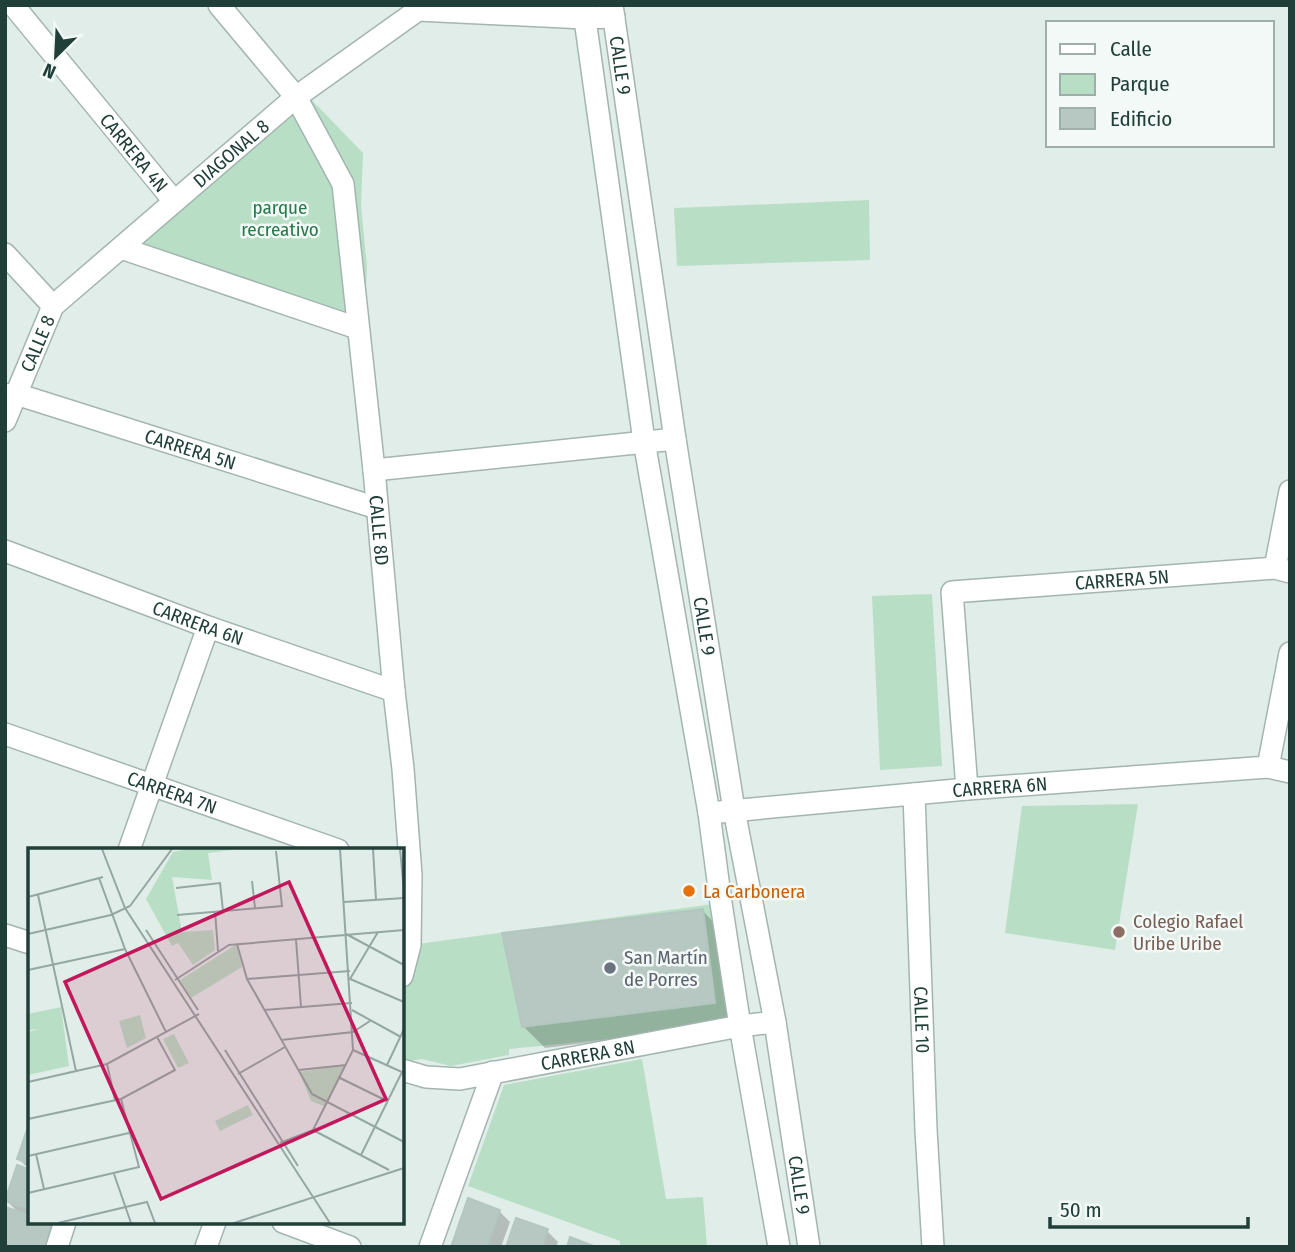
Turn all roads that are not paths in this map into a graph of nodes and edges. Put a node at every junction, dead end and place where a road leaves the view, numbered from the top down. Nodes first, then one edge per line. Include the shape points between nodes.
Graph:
1 (13, 5) edge
2 (219, 5) edge
3 (416, 8) edge
4 (583, 11) edge
5 (613, 11) edge
6 (296, 97) junction
7 (174, 201) junction
8 (121, 248) junction
9 (5, 254) edge
10 (53, 306) junction
11 (357, 328) junction
12 (11, 395) edge
13 (5, 421) edge
14 (674, 439) junction
15 (644, 441) junction
16 (374, 470) junction
17 (1290, 491) edge
18 (377, 508) junction
19 (5, 551) edge
20 (1282, 570) edge
21 (208, 627) junction
22 (1290, 653) edge
23 (394, 691) junction
24 (5, 734) edge
25 (1268, 767) junction
26 (1290, 772) edge
27 (151, 785) junction
28 (967, 789) junction
29 (914, 794) junction
30 (734, 810) junction
31 (709, 813) junction
32 (129, 848) edge
33 (335, 848) edge
34 (407, 873) edge
35 (5, 935) edge
36 (28, 942) edge
37 (404, 968) edge
38 (775, 1022) junction
39 (740, 1026) junction
40 (404, 1071) edge
41 (494, 1072) junction
42 (64, 1224) edge
43 (214, 1224) edge
44 (289, 1224) edge
45 (57, 1247) edge
46 (206, 1247) edge
47 (350, 1247) edge
48 (430, 1247) edge
49 (779, 1247) edge
50 (809, 1247) edge
51 (933, 1247) edge

1 - 7 street, CARRERA 4N
2 - 6 street, CALLE 8D
3 - 4 street
3 - 6 street, DIAGONAL 8
4 - 5 street
4 - 15 street, CALLE 9
5 - 14 street, CALLE 9
6 - 7 street, DIAGONAL 8
6 - 11 street, CALLE 8D via 343,184
7 - 8 street, DIAGONAL 8
8 - 10 street, DIAGONAL 8
8 - 11 street
9 - 10 street
10 - 12 street, CALLE 8
11 - 16 street, CALLE 8D
12 - 13 street, CALLE 8
12 - 18 street, CARRERA 5N
14 - 15 street
14 - 30 street, CALLE 9
15 - 16 street
15 - 31 street, CALLE 9
16 - 18 street, CALLE 8D
17 - 20 street
18 - 23 street, CALLE 8D
19 - 21 street, CARRERA 6N
20 - 28 street, CARRERA 5N via 952,592
21 - 23 street, CARRERA 6N
21 - 27 street
22 - 25 street
23 - 34 street, CALLE 8D
24 - 27 street, CARRERA 7N
25 - 26 street, CARRERA 6N
25 - 28 street, CARRERA 6N
27 - 32 street
27 - 33 street, CARRERA 7N
28 - 29 street, CARRERA 6N
29 - 30 street, CARRERA 6N
29 - 51 street, CALLE 10
30 - 31 street, CARRERA 6N
30 - 38 street, CALLE 9
31 - 39 street, CALLE 9
34 - 37 street, CALLE 8D via 410,945
35 - 36 street
38 - 39 street, CARRERA 8N
38 - 50 street, CALLE 9
39 - 41 street, CARRERA 8N
39 - 49 street, CALLE 9
40 - 41 street, CARRERA 8N via 460,1079
41 - 48 street
42 - 45 street
43 - 46 street
44 - 47 street

